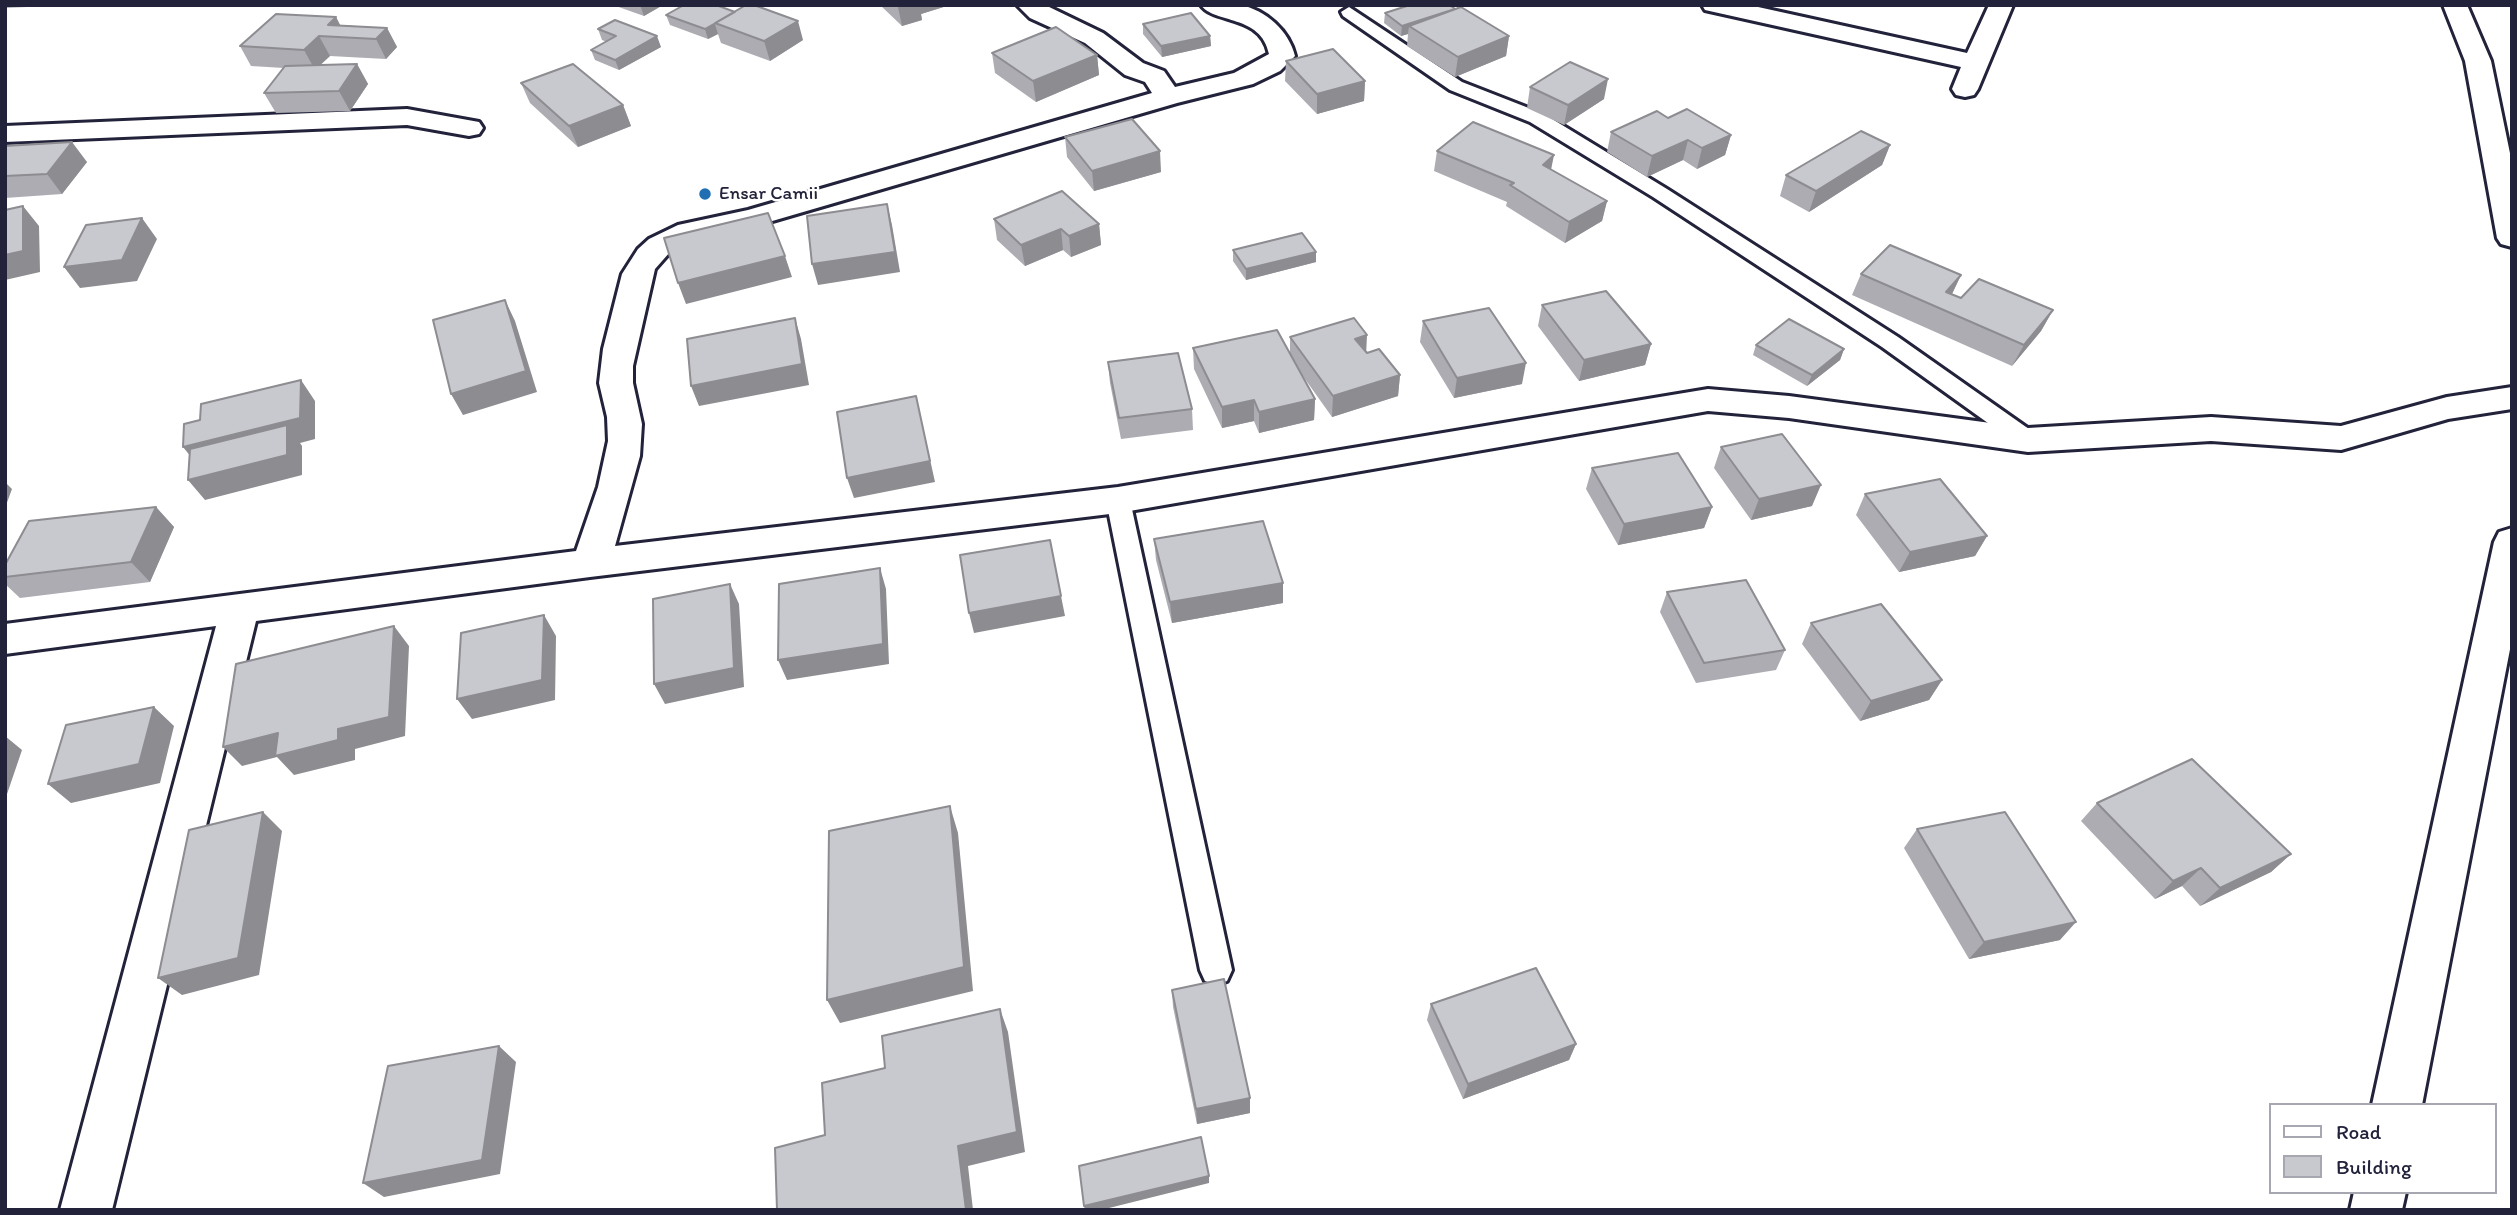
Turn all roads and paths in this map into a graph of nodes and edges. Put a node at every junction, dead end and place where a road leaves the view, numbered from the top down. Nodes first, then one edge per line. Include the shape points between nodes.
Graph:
1 (1029, 5) edge
2 (1213, 5) edge
3 (1714, 5) edge
4 (2001, 5) edge
5 (2455, 5) edge
6 (1349, 12) dead end
7 (1976, 63) junction
8 (1965, 89) dead end
9 (1168, 97) junction
10 (468, 128) dead end
11 (5, 134) edge
12 (2512, 237) edge
13 (2512, 398) edge
14 (2028, 440) junction
15 (1118, 500) junction
16 (2512, 542) edge
17 (590, 563) junction
18 (240, 608) junction
19 (5, 639) edge
20 (1216, 970) dead end
21 (2398, 1103) edge
22 (86, 1210) edge

1 - 9 street via 1094,38 1134,69 1155,77
2 - 9 street via 1258,23 1274,37 1282,56 1272,66 1246,77
3 - 7 street
4 - 7 street
5 - 12 street via 2477,61
6 - 14 lane via 1456,86 1537,118 1648,186 1890,342
7 - 8 street
9 - 17 street via 765,215 710,226 653,249 639,270 618,355 616,383 626,416 625,443
10 - 11 street via 407,117
13 - 14 street via 2447,408 2341,438 2211,429
14 - 15 street via 1708,400
15 - 17 street
15 - 20 lane
16 - 21 street
17 - 18 street
18 - 19 street
18 - 22 street

